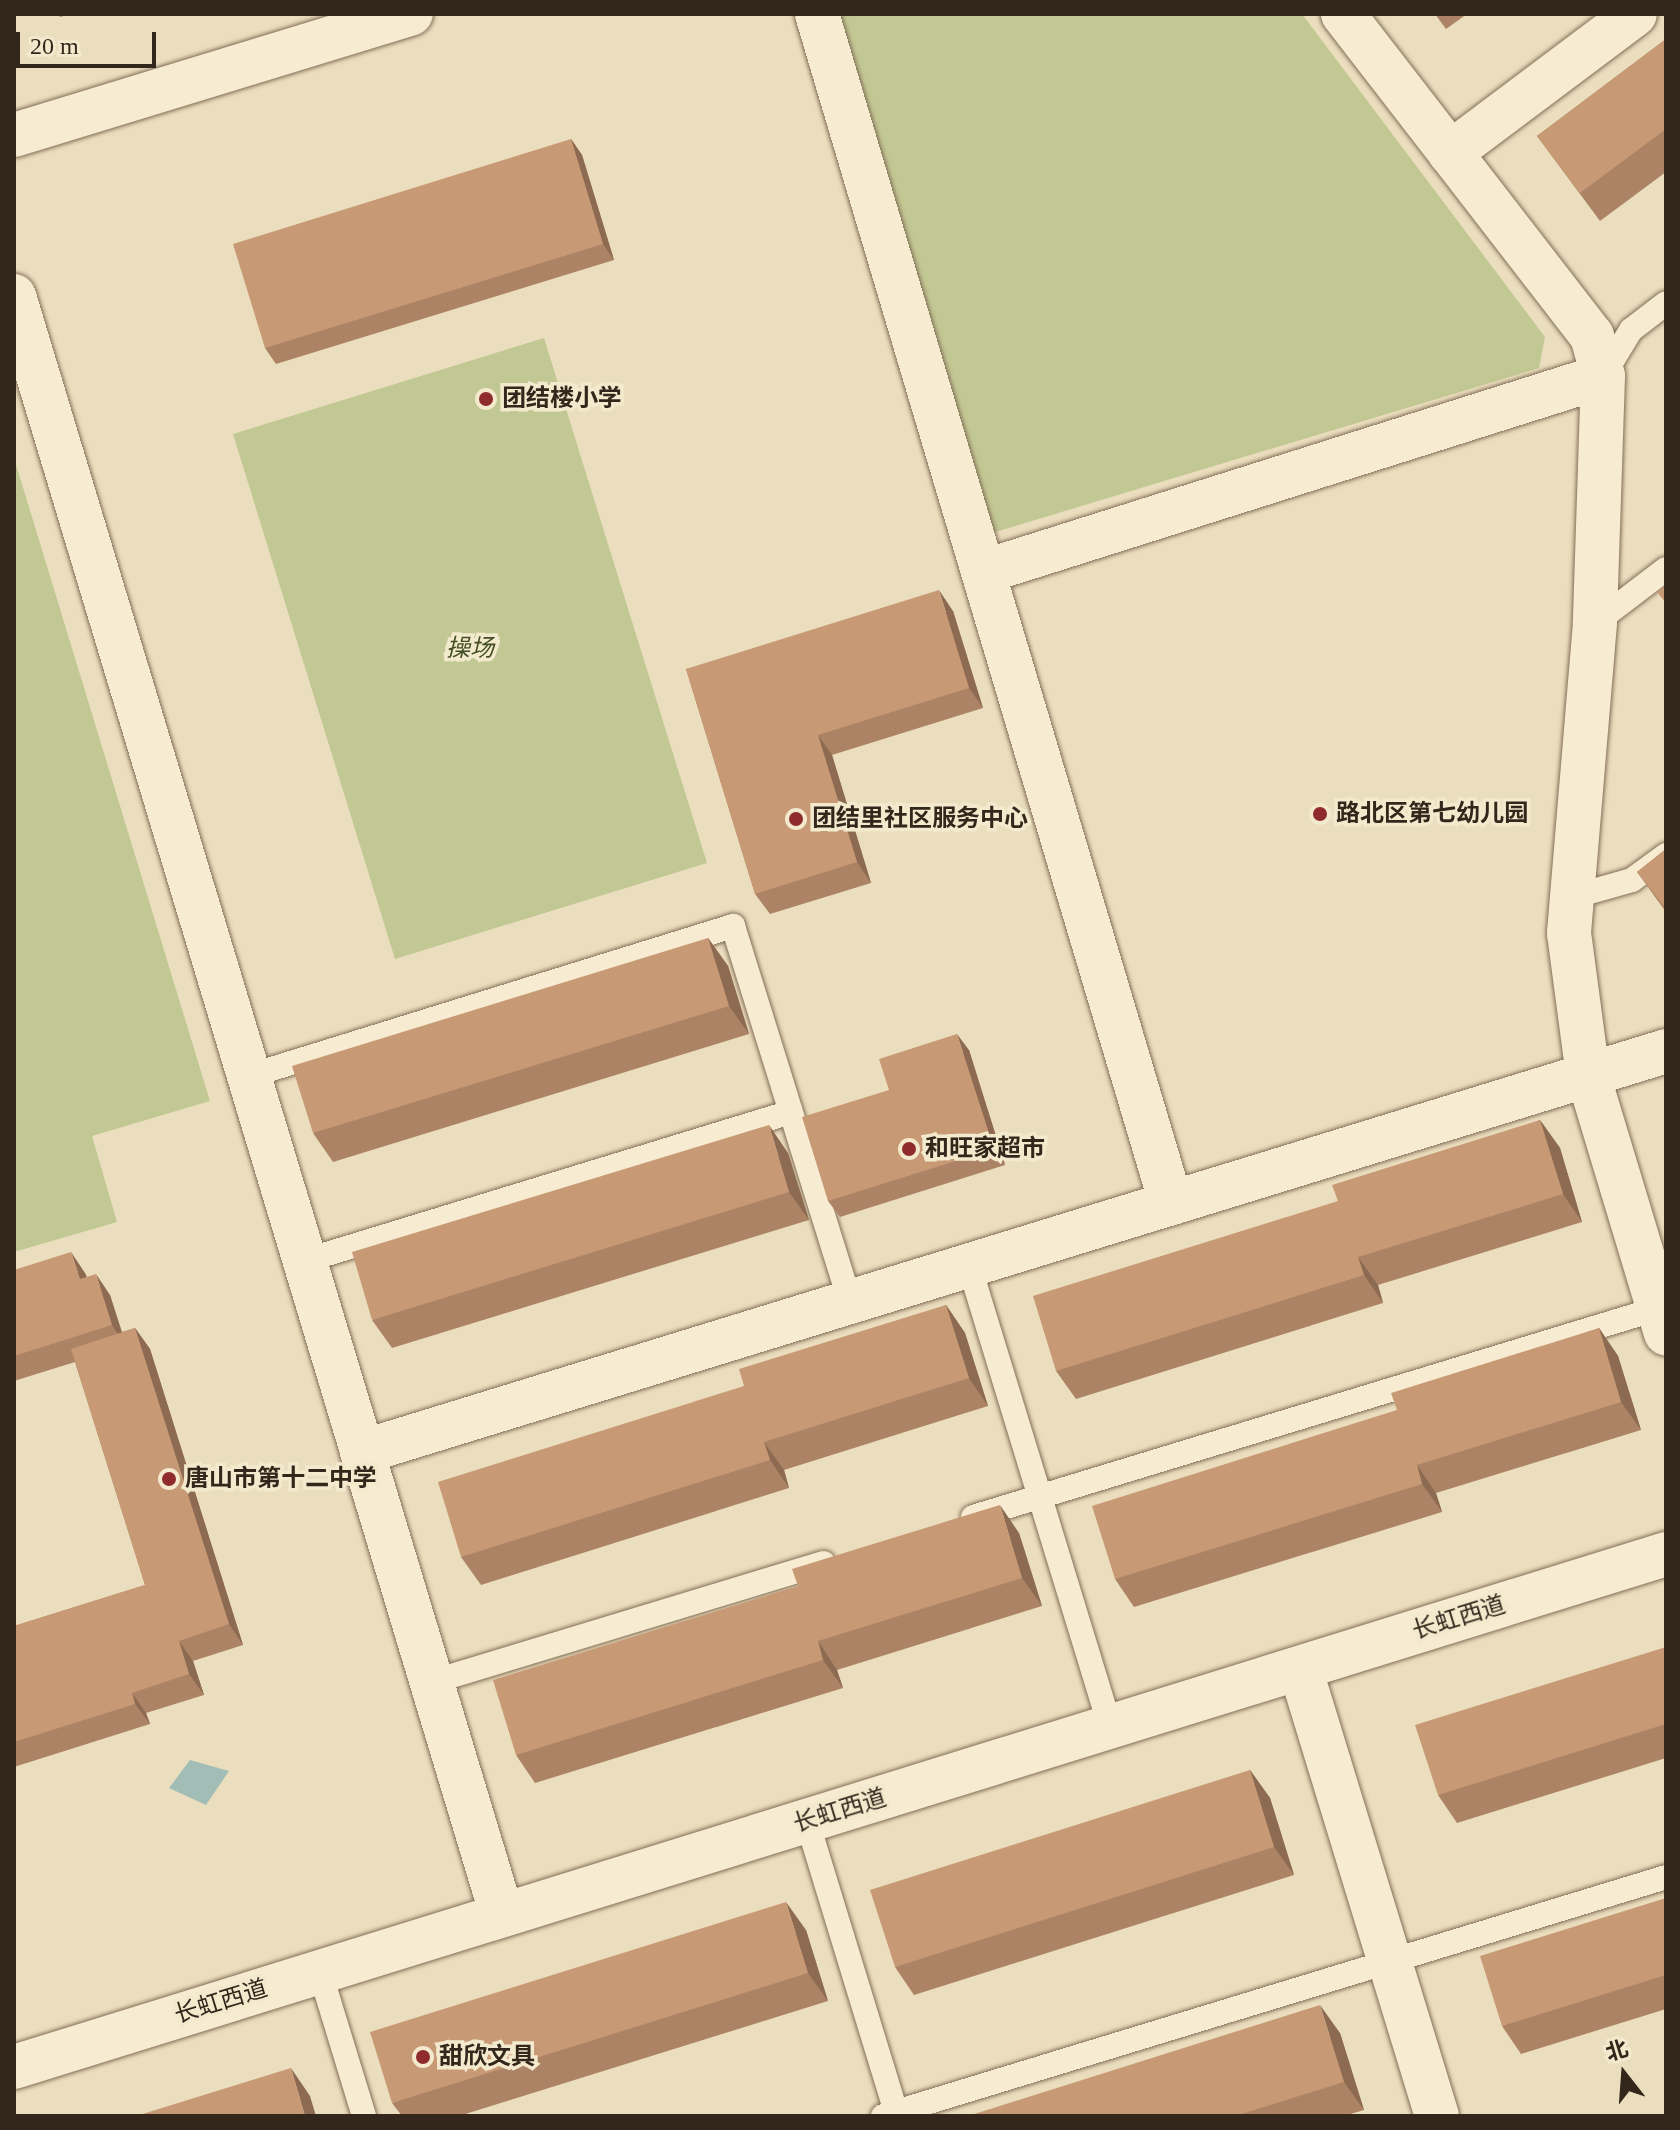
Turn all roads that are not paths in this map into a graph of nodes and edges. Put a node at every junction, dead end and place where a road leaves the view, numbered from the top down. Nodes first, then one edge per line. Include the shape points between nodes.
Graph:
1 (411, 14) edge
2 (817, 14) edge
3 (1343, 14) edge
4 (1635, 14) edge
5 (14, 135) edge
6 (1450, 153) junction
7 (14, 296) edge
8 (1666, 303) edge
9 (1603, 376) junction
10 (1666, 569) edge
11 (983, 572) junction
12 (1595, 623) junction
13 (1666, 855) edge
14 (1572, 897) junction
15 (1666, 1051) edge
16 (1588, 1075) junction
17 (249, 1076) junction
18 (791, 1112) junction
19 (1171, 1203) junction
20 (304, 1261) junction
21 (969, 1265) junction
22 (850, 1302) junction
23 (1663, 1316) edge
24 (362, 1452) junction
25 (1040, 1497) junction
26 (949, 1525) edge
27 (1666, 1554) edge
28 (843, 1557) edge
29 (1300, 1668) junction
30 (435, 1681) junction
31 (1110, 1727) junction
32 (807, 1821) junction
33 (1666, 1877) edge
34 (502, 1915) junction
35 (1390, 1961) junction
36 (320, 1972) junction
37 (14, 2067) edge
38 (892, 2115) edge
39 (364, 2116) edge
40 (1437, 2116) edge

1 - 5 street
2 - 11 street
3 - 6 street
4 - 6 street
6 - 9 street via 1592,336
7 - 17 street
8 - 9 lane via 1631,330
9 - 11 street
9 - 12 street
10 - 12 lane
11 - 19 street
12 - 14 street
13 - 14 lane via 1632,880
14 - 16 street via 1569,933
15 - 16 street
16 - 19 street
16 - 23 street
17 - 18 lane via 733,926
17 - 20 street
18 - 20 lane
18 - 22 lane
19 - 21 street
20 - 24 street
21 - 22 street
21 - 25 lane
22 - 24 street
23 - 25 lane
24 - 30 street
25 - 26 lane
25 - 31 lane
27 - 29 street, 长虹西道
28 - 30 lane
29 - 31 street, 长虹西道
29 - 35 street
30 - 34 street
31 - 32 street, 长虹西道
32 - 34 street, 长虹西道
32 - 38 lane
33 - 35 lane
34 - 36 street, 长虹西道
35 - 38 lane
35 - 40 street
36 - 37 street, 长虹西道
36 - 39 lane

